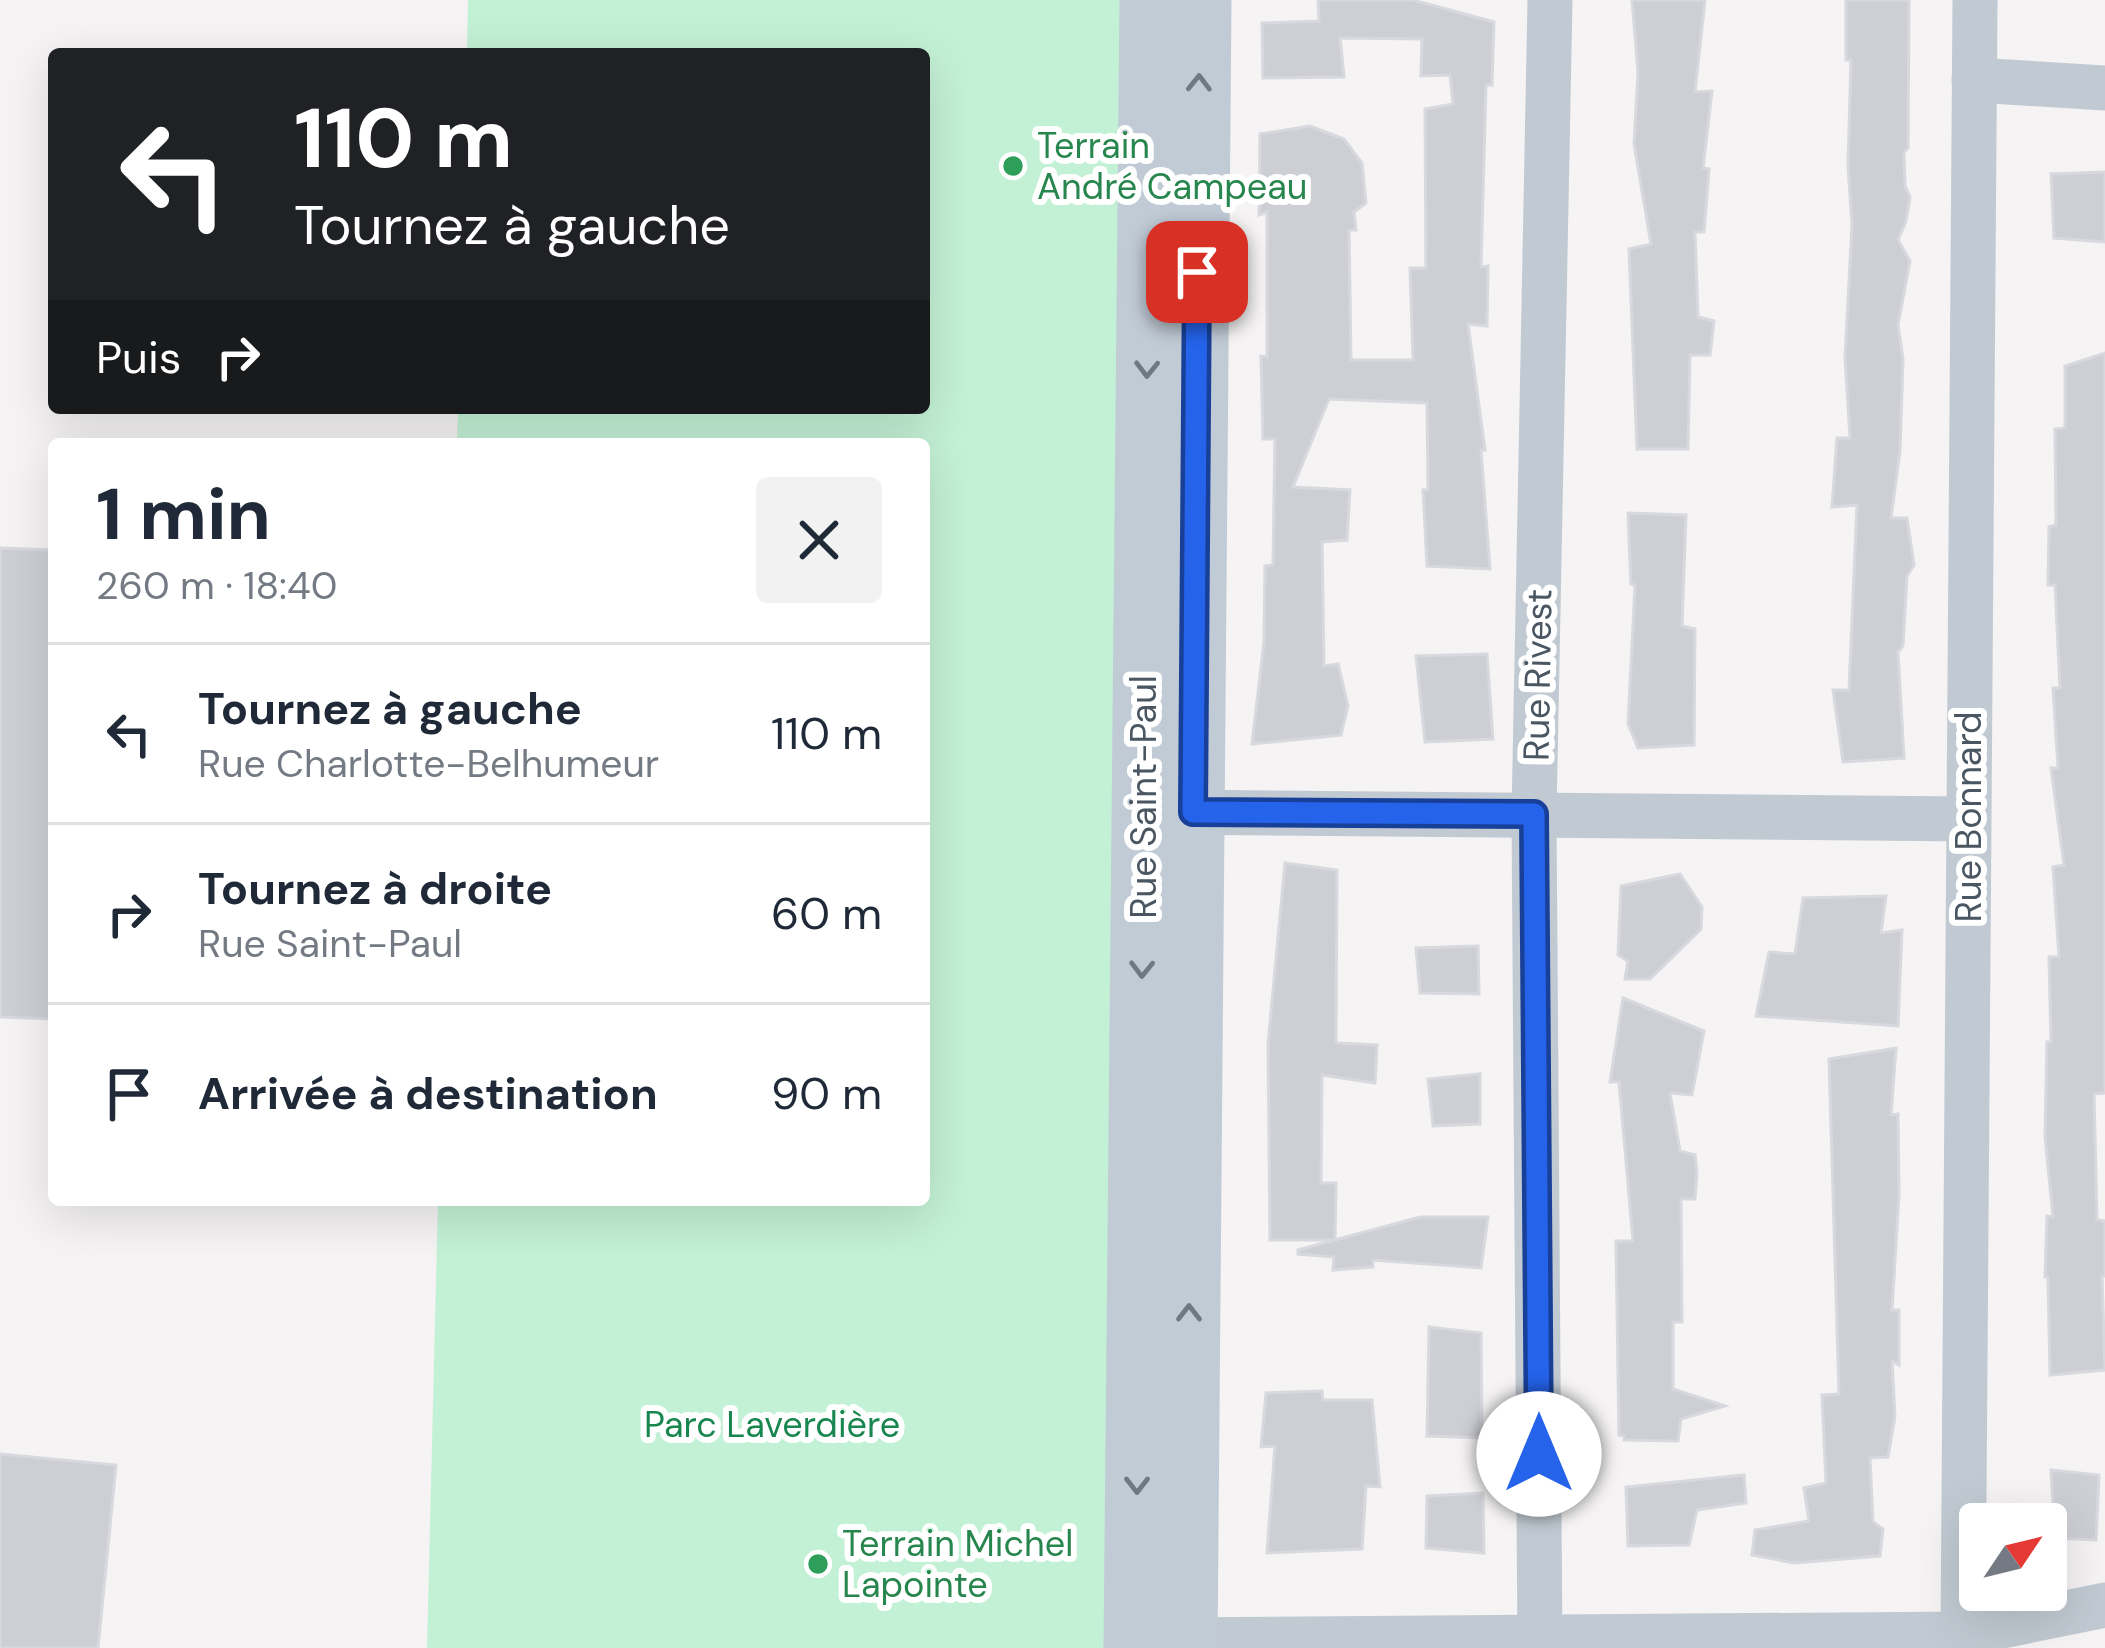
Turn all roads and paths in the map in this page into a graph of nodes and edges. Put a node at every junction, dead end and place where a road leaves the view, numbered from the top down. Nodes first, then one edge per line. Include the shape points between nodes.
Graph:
1 (1150, 0) edge
2 (1200, 0) edge
3 (1550, 0) edge
4 (1975, 0) edge
5 (1974, 80) junction
6 (2105, 88) edge
7 (1173, 227) junction
8 (1168, 812) junction
9 (1534, 814) junction
10 (1968, 818) junction
11 (2105, 1605) edge
12 (1963, 1634) junction
13 (1540, 1642) edge
14 (1819, 1642) edge
15 (1161, 1644) edge

1 - 7 street, Rue Saint-Paul
7 -> 2 street, Rue Saint-Paul
3 - 9 street, Rue Rivest
4 - 5 street, Rue Bonnard
5 - 6 street
5 - 10 street, Rue Bonnard
7 - 8 street, Rue Saint-Paul
8 - 9 street
8 - 15 street, Rue Saint-Paul
9 - 10 street
9 - 13 street, Rue Rivest
10 - 12 street, Rue Bonnard
11 - 12 street
12 - 14 street
13 - 14 street
13 - 15 street

